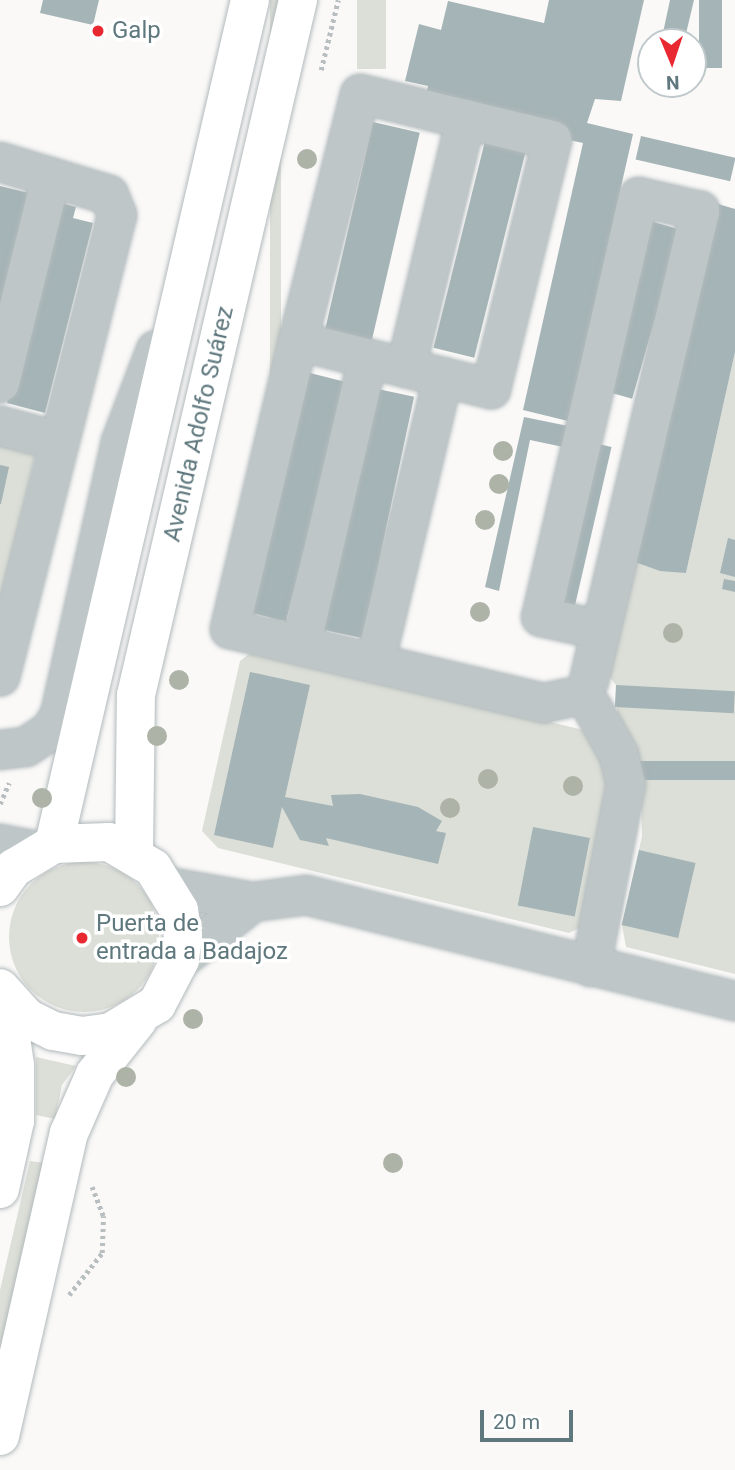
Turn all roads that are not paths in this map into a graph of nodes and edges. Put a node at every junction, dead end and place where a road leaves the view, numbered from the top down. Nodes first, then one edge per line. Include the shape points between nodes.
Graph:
1 (250, 0) edge
2 (298, 0) edge
3 (466, 119) junction
4 (0, 162) edge
5 (51, 177) junction
6 (192, 251) junction
7 (298, 341) junction
8 (368, 359) junction
9 (406, 368) junction
10 (443, 377) junction
11 (0, 383) edge
12 (589, 412) junction
13 (0, 426) edge
14 (649, 426) junction
15 (59, 441) junction
16 (601, 631) junction
17 (301, 646) junction
18 (375, 663) junction
19 (0, 676) edge
20 (583, 695) junction
21 (0, 750) edge
22 (30, 846) edge
23 (134, 853) junction
24 (0, 887) edge
25 (168, 887) junction
26 (253, 902) junction
27 (180, 960) junction
28 (591, 967) junction
29 (3, 993) edge
30 (735, 1001) edge
31 (138, 1020) junction
32 (0, 1189) edge
33 (0, 1436) edge

1 - 6 highway, Avenida Adolfo Suárez
2 - 23 highway, Avenida Adolfo Suárez via 136,695
3 - 7 street via 360,94
3 - 9 street
3 - 10 street via 552,140 491,389
4 - 5 street
5 - 11 street
5 - 15 street via 109,195 117,215
6 - 21 street via 121,442 60,715 37,741
6 - 22 highway, Avenida Adolfo Suárez
7 - 8 street
7 - 17 street via 230,629
8 - 9 street
8 - 17 street
9 - 10 street
10 - 18 street
12 - 14 street
12 - 14 street via 639,197 700,211
12 - 16 street via 541,617
13 - 15 street
14 - 16 street
15 - 19 street
16 - 20 street
17 - 18 street
18 - 20 street via 544,703
20 - 28 street via 619,755 626,784
22 - 23 highway via 81,839
22 - 24 highway
23 - 25 highway
25 - 26 street
25 - 27 highway via 179,910
26 - 27 street
26 - 28 street via 306,895
27 - 31 highway via 157,1004
28 - 30 street
29 - 31 highway via 27,1018 82,1036
29 - 32 highway via 15,1065 15,1121
31 - 33 highway via 95,1073 69,1133

